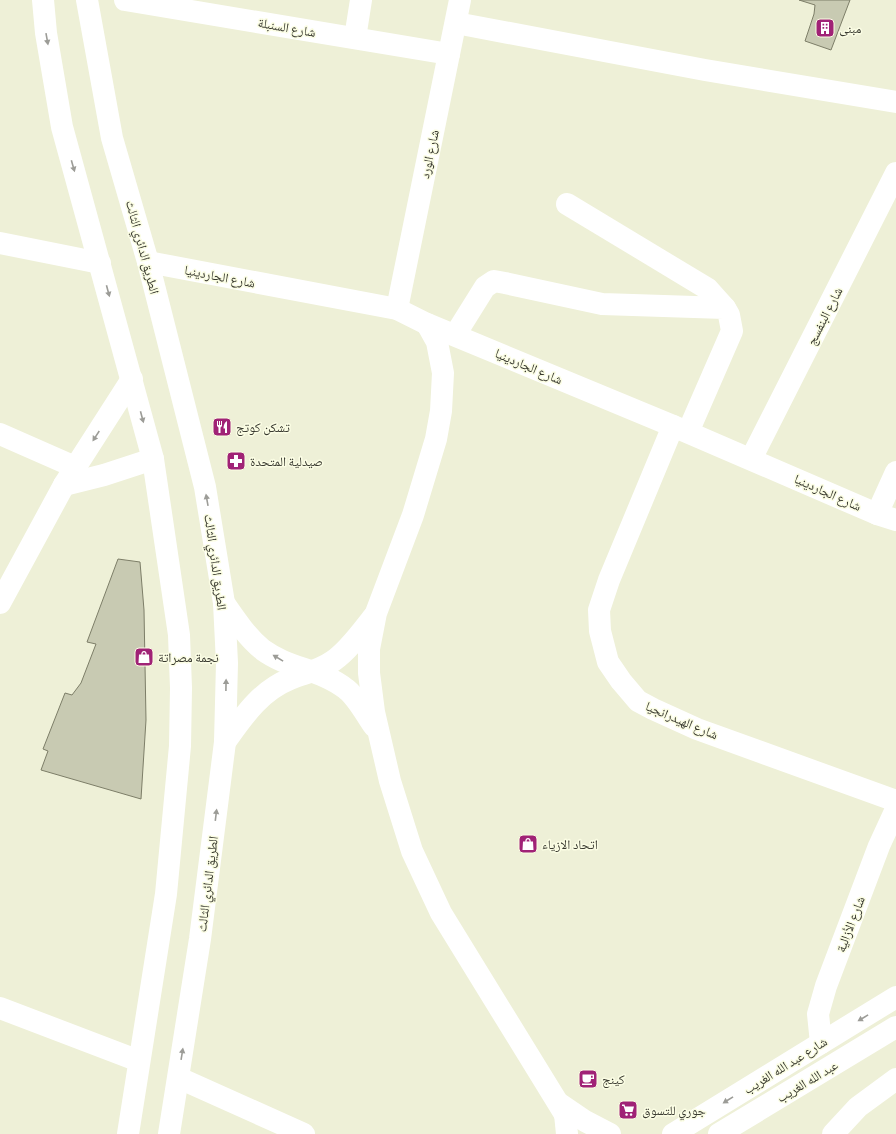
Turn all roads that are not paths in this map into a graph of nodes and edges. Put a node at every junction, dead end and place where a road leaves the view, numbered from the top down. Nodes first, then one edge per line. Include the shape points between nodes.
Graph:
1 (43, 0) edge
2 (87, 0) edge
3 (125, 0) edge
4 (361, 0) edge
5 (460, 0) edge
6 (456, 23) junction
7 (355, 38) junction
8 (449, 54) junction
9 (896, 102) edge
10 (896, 173) edge
11 (567, 204) dead end
12 (0, 242) edge
13 (148, 262) junction
14 (100, 263) junction
15 (725, 308) junction
16 (397, 309) junction
17 (427, 324) junction
18 (454, 335) junction
19 (132, 379) junction
20 (681, 429) junction
21 (0, 434) edge
22 (153, 459) junction
23 (751, 459) junction
24 (896, 472) edge
25 (69, 476) junction
26 (887, 517) edge
27 (0, 603) edge
28 (224, 603) junction
29 (376, 613) junction
30 (314, 672) junction
31 (378, 733) junction
32 (225, 742) junction
33 (896, 801) edge
34 (896, 809) edge
35 (896, 997) edge
36 (0, 1008) edge
37 (896, 1027) edge
38 (821, 1043) junction
39 (139, 1061) junction
40 (179, 1078) junction
41 (896, 1079) edge
42 (564, 1117) edge
43 (128, 1134) edge
44 (169, 1134) edge
45 (304, 1134) edge
46 (578, 1134) edge
47 (610, 1134) edge
48 (673, 1134) edge
49 (719, 1134) edge
50 (833, 1134) edge

1 -> 14 street via 62,127
2 - 13 street, الطريق الدائري الثالث via 112,138
3 - 7 street, شارع السنبلة
4 - 7 street
5 - 6 street, شارع الورد
6 - 8 street, شارع الورد
6 - 9 street via 705,70
7 - 8 street, شارع السنبلة
8 - 16 street, شارع الورد
10 - 23 street, شارع البنفسج
11 - 15 street via 708,289
12 - 14 street
13 - 16 street, شارع الجاردينيا
28 -> 13 street, الطريق الدائري الثالث via 205,487
14 -> 19 street
15 - 18 street via 602,304 494,281 485,287
15 - 20 street, شارع الهيدرانجيا via 732,331
16 - 17 street, شارع الجاردينيا
17 - 18 street, شارع الجاردينيا
17 - 29 street via 437,342 443,373 441,411 413,515
18 - 20 street, شارع الجاردينيا
19 -> 22 street
19 -> 25 street
20 - 23 street, شارع الجاردينيا
20 - 33 street, شارع الهيدرانجيا via 609,580 600,610 600,631 608,662 638,701 653,709 697,729
21 - 25 street
22 - 25 street via 104,475
22 - 39 street via 180,635 180,746 166,894
23 - 26 street, شارع الجاردينيا
24 - 26 street
25 - 27 street
30 -> 28 street via 286,663 263,649 243,630
32 -> 28 street, الطريق الدائري الثالث via 227,663
29 - 30 street via 334,661
29 - 31 street via 369,649 369,673
30 - 31 street via 328,677 348,690
30 - 32 street via 290,679 265,693 246,713
31 - 42 street via 412,851 441,913
40 -> 32 street, الطريق الدائري الثالث
34 - 38 street, شارع الأزالية via 826,986 818,1014
35 -> 38 street, شارع عبد الله الغريب
36 - 39 street
37 - 49 street, عبد الله الغريب
38 -> 48 street, شارع عبد الله الغريب
39 - 43 street
40 - 44 street, الطريق الدائري الثالث
40 - 45 street
41 - 50 street via 858,1107
42 - 46 street
42 - 47 street via 585,1121

